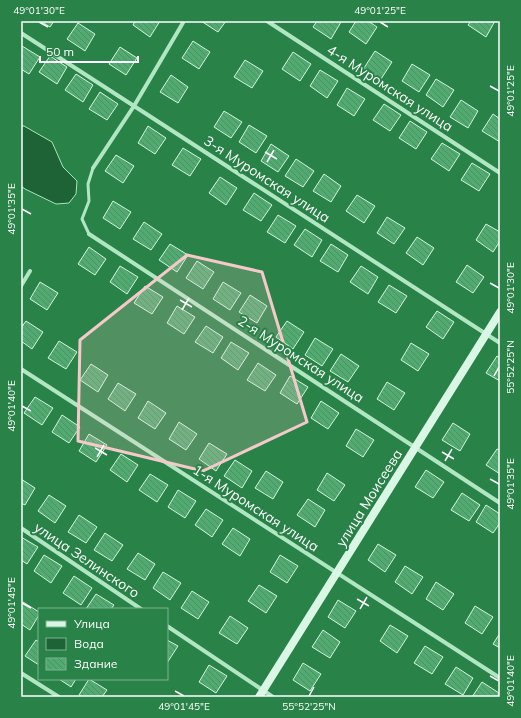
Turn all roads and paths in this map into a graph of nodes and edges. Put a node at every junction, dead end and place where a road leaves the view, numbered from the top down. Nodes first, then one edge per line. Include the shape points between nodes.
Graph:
1 (184, 21) edge
2 (267, 21) edge
3 (21, 33) edge
4 (134, 106) junction
5 (93, 168) joint
6 (500, 173) edge
7 (89, 234) joint
8 (30, 270) dead end
9 (21, 286) edge
10 (500, 312) edge
11 (486, 334) junction
12 (500, 343) edge
13 (21, 369) edge
14 (416, 447) junction
15 (500, 503) edge
16 (21, 528) edge
17 (336, 573) junction
18 (140, 608) edge
19 (168, 627) edge
20 (21, 673) edge
21 (500, 678) edge
22 (261, 694) edge
23 (59, 697) edge
24 (273, 697) edge

1 - 4 street
2 - 6 street, 4-я Муромская улица
3 - 4 street, 3-я Муромская улица
4 - 5 street
4 - 11 street, 3-я Муромская улица
5 - 7 lane via 88,184 89,201 82,219
7 - 14 street, 2-я Муромская улица
8 - 9 street
10 - 11 street, улица Моисеева
11 - 12 street, 3-я Муромская улица
11 - 14 street, улица Моисеева
13 - 17 street, 1-я Муромская улица
14 - 15 street, 2-я Муромская улица
14 - 17 street, улица Моисеева
16 - 18 street, улица Зелинского
17 - 21 street, 1-я Муромская улица
17 - 22 street, улица Моисеева
19 - 22 street
20 - 23 street
22 - 24 street

